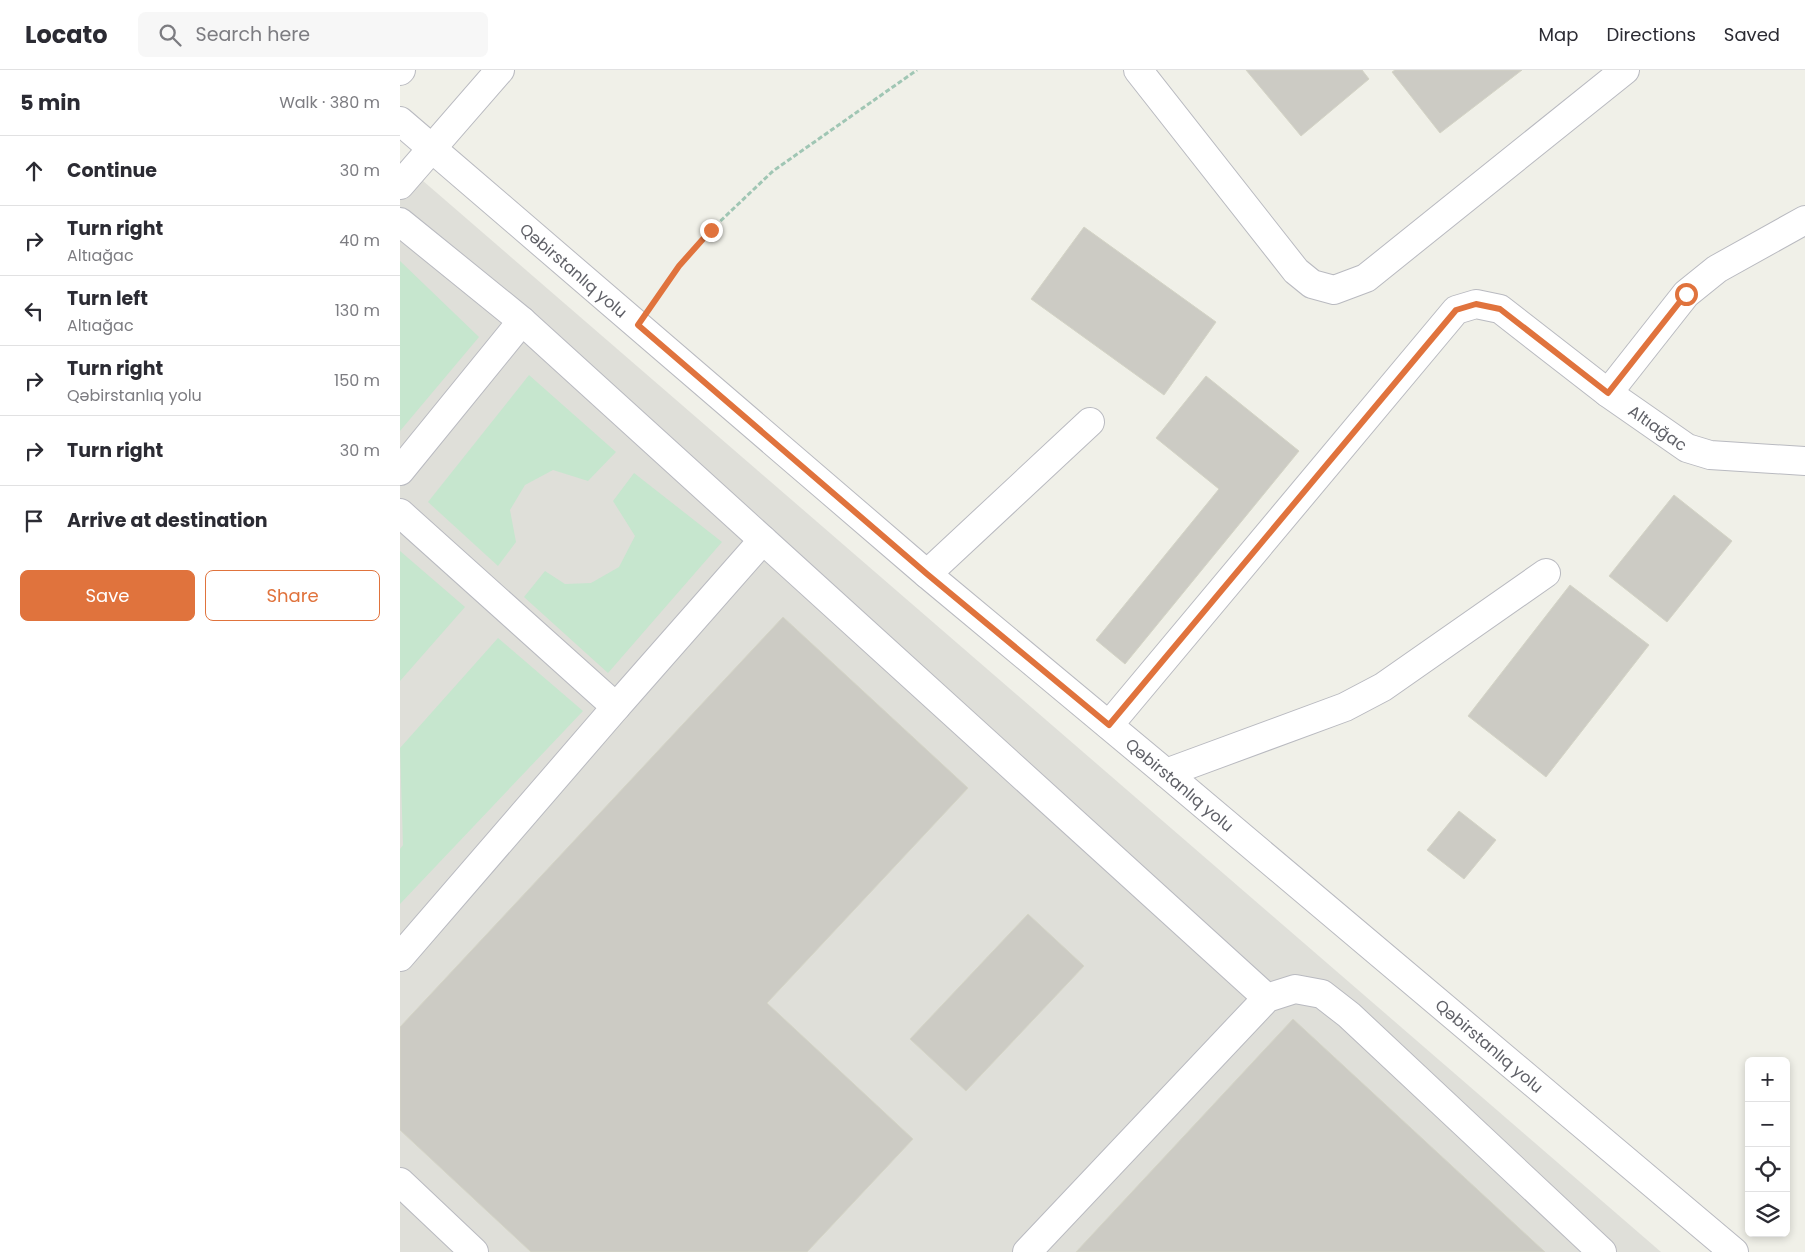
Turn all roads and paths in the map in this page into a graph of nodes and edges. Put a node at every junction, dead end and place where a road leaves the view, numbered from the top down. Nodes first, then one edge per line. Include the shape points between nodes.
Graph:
1 (500, 70) edge
2 (917, 70) edge
3 (1138, 70) edge
4 (1625, 70) edge
5 (400, 121) edge
6 (432, 148) junction
7 (400, 185) edge
8 (1805, 220) edge
9 (400, 222) edge
10 (522, 320) junction
11 (638, 325) junction
12 (1608, 393) junction
13 (1090, 422) dead end
14 (1805, 461) edge
15 (400, 471) edge
16 (400, 513) edge
17 (763, 540) junction
18 (1546, 573) dead end
19 (927, 574) junction
20 (616, 707) junction
21 (1109, 725) junction
22 (1166, 773) junction
23 (400, 956) edge
24 (1267, 998) junction
25 (400, 1182) edge
26 (474, 1252) edge
27 (1027, 1252) edge
28 (1602, 1252) edge
29 (1734, 1252) edge

1 - 6 street
2 - 11 path via 773,171 711,230 679,266
3 - 4 street via 1296,271 1312,284 1334,290 1366,278
5 - 6 street, Qəbirstanlıq yolu
6 - 7 street
6 - 11 street, Qəbirstanlıq yolu
8 - 12 street via 1717,269 1686,294
9 - 10 street
10 - 15 street
10 - 17 street
11 - 19 street, Qəbirstanlıq yolu
12 - 14 street, Altıağac via 1687,448 1710,455
12 - 21 street, Altıağac via 1500,309 1476,304 1456,310
13 - 19 street
16 - 20 street
17 - 20 street
17 - 24 street
18 - 22 street via 1383,687 1345,707
19 - 21 street, Qəbirstanlıq yolu
20 - 23 street
21 - 22 street, Qəbirstanlıq yolu
22 - 29 street, Qəbirstanlıq yolu
24 - 27 street
24 - 28 street via 1295,988 1322,994 1349,1015
25 - 26 street

